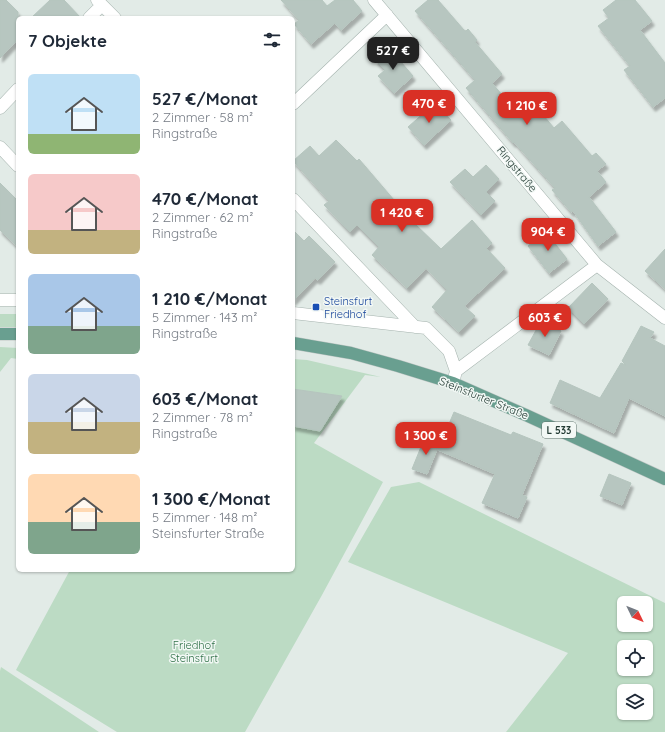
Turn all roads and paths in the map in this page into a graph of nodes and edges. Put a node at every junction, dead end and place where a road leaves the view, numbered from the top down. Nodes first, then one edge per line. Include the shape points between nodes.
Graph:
1 (374, 0) edge
2 (100, 2) edge
3 (387, 15) junction
4 (90, 16) edge
5 (113, 16) edge
6 (16, 91) edge
7 (295, 102) edge
8 (0, 108) edge
9 (0, 148) edge
10 (16, 164) edge
11 (295, 201) edge
12 (597, 265) junction
13 (0, 300) edge
14 (16, 300) edge
15 (295, 313) edge
16 (665, 318) edge
17 (415, 326) junction
18 (0, 334) edge
19 (16, 334) edge
20 (295, 343) edge
21 (456, 371) junction
22 (453, 384) junction
23 (665, 479) edge

1 - 3 street, Ringstraße
2 - 4 street
2 - 5 street
3 - 7 street
3 - 12 street, Ringstraße
6 - 8 street
9 - 10 street
11 - 17 street
12 - 16 street, Ringstraße
12 - 21 street
13 - 14 street
15 - 17 street
17 - 21 street via 426,328 449,351
18 - 19 main road
20 - 22 main road, Steinsfurter Straße / L 533 via 351,353
21 - 22 street
22 - 23 main road, Steinsfurter Straße / L 533

